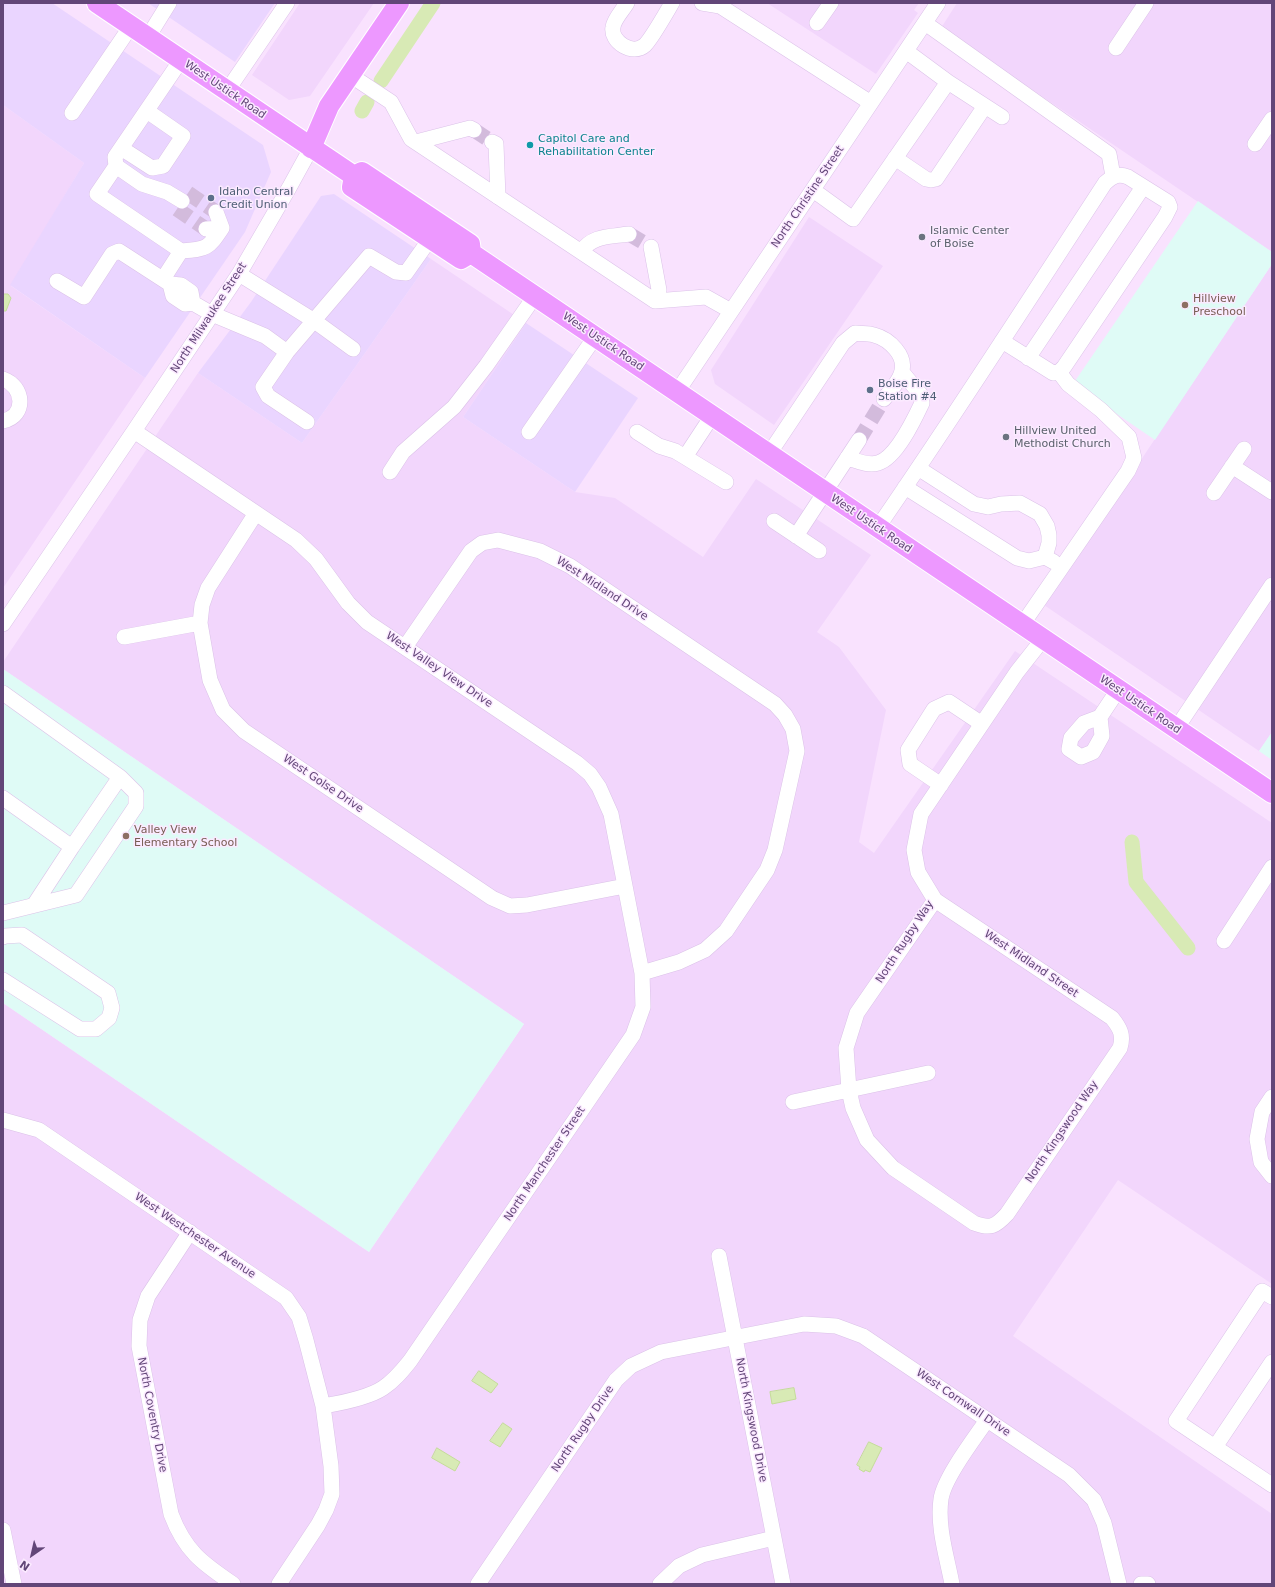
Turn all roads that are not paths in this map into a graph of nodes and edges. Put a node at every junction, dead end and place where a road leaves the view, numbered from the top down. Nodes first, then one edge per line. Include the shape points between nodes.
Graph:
1 (97, 3) edge
2 (169, 3) edge
3 (399, 3) edge
4 (628, 3) edge
5 (672, 3) edge
6 (702, 3) edge
7 (831, 3) edge
8 (938, 3) edge
9 (1146, 3) edge
10 (285, 4) edge
11 (817, 23) dead end
12 (925, 23) junction
13 (131, 26) junction
14 (148, 37) junction
15 (1116, 48) dead end
16 (906, 51) junction
17 (181, 60) junction
18 (350, 75) junction
19 (948, 82) junction
20 (228, 91) junction
21 (871, 103) junction
22 (985, 106) junction
23 (147, 111) junction
24 (72, 113) dead end
25 (1002, 117) dead end
26 (1272, 119) edge
27 (474, 130) tunnel mouth
28 (416, 142) junction
29 (492, 142) tunnel mouth
30 (1255, 144) dead end
31 (121, 148) junction
32 (311, 148) junction
33 (895, 158) junction
34 (116, 166) junction
35 (354, 176) junction
36 (1113, 176) junction
37 (1143, 186) junction
38 (812, 190) junction
39 (498, 197) junction
40 (182, 201) tunnel mouth
41 (214, 222) dead end
42 (629, 234) tunnel mouth
43 (430, 239) junction
44 (651, 247) dead end
45 (181, 251) junction
46 (581, 252) junction
47 (471, 253) junction
48 (239, 274) junction
49 (57, 281) dead end
50 (166, 282) junction
51 (535, 296) junction
52 (655, 302) junction
53 (731, 312) junction
54 (212, 314) junction
55 (313, 320) junction
56 (596, 337) junction
57 (1002, 341) junction
58 (353, 349) dead end
59 (287, 352) junction
60 (1028, 358) junction
61 (1059, 372) junction
62 (902, 373) junction
63 (3, 379) edge
64 (677, 392) junction
65 (884, 400) tunnel mouth
66 (712, 416) junction
67 (3, 421) edge
68 (307, 422) dead end
69 (134, 431) junction
70 (529, 432) dead end
71 (636, 432) dead end
72 (859, 440) tunnel mouth
73 (1244, 449) dead end
74 (769, 454) junction
75 (685, 457) junction
76 (847, 458) junction
77 (1232, 466) junction
78 (918, 468) junction
79 (390, 472) dead end
80 (726, 482) dead end
81 (905, 487) junction
82 (825, 492) junction
83 (1214, 492) dead end
84 (1272, 492) edge
85 (256, 513) junction
86 (774, 521) dead end
87 (878, 527) junction
88 (796, 536) junction
89 (819, 551) dead end
90 (1045, 557) junction
91 (1062, 567) junction
92 (1272, 585) edge
93 (200, 623) junction
94 (3, 624) edge
95 (1022, 625) junction
96 (124, 637) dead end
97 (1042, 639) junction
98 (405, 647) junction
99 (1118, 690) junction
100 (3, 693) edge
101 (1100, 717) dead end
102 (982, 724) junction
103 (1176, 729) junction
104 (120, 777) junction
105 (941, 785) junction
106 (1270, 788) edge
107 (3, 798) edge
108 (72, 848) junction
109 (1272, 867) edge
110 (625, 886) junction
111 (935, 900) junction
112 (34, 906) junction
113 (3, 912) edge
114 (3, 937) edge
115 (1224, 940) dead end
116 (642, 973) junction
117 (3, 980) edge
118 (1122, 1032) joint
119 (928, 1073) dead end
120 (849, 1090) junction
121 (1272, 1098) edge
122 (793, 1102) dead end
123 (3, 1120) edge
124 (1272, 1176) edge
125 (992, 1227) joint
126 (190, 1232) junction
127 (719, 1256) dead end
128 (1272, 1297) edge
129 (735, 1338) junction
130 (1272, 1362) edge
131 (323, 1406) junction
132 (986, 1420) junction
133 (1215, 1447) junction
134 (1272, 1485) edge
135 (3, 1530) edge
136 (774, 1538) junction
137 (14, 1584) edge
138 (233, 1584) edge
139 (279, 1584) edge
140 (478, 1584) edge
141 (660, 1584) edge
142 (783, 1584) edge
143 (952, 1584) edge
144 (1119, 1584) edge
145 (1141, 1584) edge
146 (1148, 1584) edge

1 - 13 main road, West Ustick Road
2 - 14 street
3 - 18 main road, North Milwaukee Street
4 - 5 street via 613,25 612,33 619,43 630,49 639,49 646,44
6 - 21 street via 720,6
7 - 11 street
8 - 12 street, North Christine Street
9 - 15 street
10 - 20 street
12 - 16 street, North Christine Street
12 - 36 street via 1109,154
13 - 14 main road, West Ustick Road
13 - 24 street
14 - 17 main road, West Ustick Road
16 - 19 street
16 - 21 street, North Christine Street
17 - 20 main road, West Ustick Road
17 - 23 street
18 - 28 street via 391,102 411,139
18 - 32 main road, North Milwaukee Street via 326,112
19 - 22 street
19 - 33 street
20 - 32 main road, West Ustick Road
21 - 38 street, North Christine Street
22 - 25 street
22 - 33 street via 936,179 926,179
23 - 31 street
23 - 31 street via 183,136 163,166 152,168
26 - 30 street
27 - 28 street via 470,128
28 - 39 street
29 - 39 street via 496,144
31 - 34 street via 115,157
32 - 35 main road, West Ustick Road
32 - 48 street, North Milwaukee Street
33 - 38 street via 853,219
34 - 40 street via 142,184 167,192
34 - 45 street via 97,194
35 - 43 main road via 352,187
35 - 47 main road, West Ustick Road via 362,172 470,244
36 - 37 street via 1121,174
36 - 57 street
37 - 60 street
37 - 61 street via 1168,202 1170,207
38 - 53 street, North Christine Street
39 - 46 street
41 - 45 street via 210,245 196,250
42 - 46 street via 594,240
43 - 47 main road via 461,260
43 - 55 street via 406,272 396,272 369,256
44 - 52 street via 659,290
45 - 50 street
46 - 52 street
47 - 51 main road, West Ustick Road
48 - 54 street, North Milwaukee Street
48 - 55 street
49 - 50 street via 84,297 112,254 119,251
50 - 54 street via 173,296 184,304 193,303
51 - 56 main road, West Ustick Road
51 - 79 street via 454,407 403,452
52 - 53 street via 706,297
53 - 64 street, North Christine Street
54 - 59 street via 265,336
54 - 69 street, North Milwaukee Street
55 - 58 street
55 - 59 street
56 - 64 main road, West Ustick Road
56 - 70 street
57 - 60 street
57 - 78 street
59 - 68 street via 264,388 268,396
60 - 61 street via 1053,373
61 - 91 street via 1068,384 1101,410 1129,437 1134,458 1128,471
62 - 65 street
62 - 74 street via 899,354 890,343 873,335 855,333 843,343
62 - 76 street via 921,395 922,403 899,443 886,459 877,464
63 - 67 street via 14,385 20,397 13,416
64 - 66 main road, West Ustick Road
66 - 74 main road, West Ustick Road
66 - 75 street
69 - 85 street, West Valley View Drive
69 - 94 street, North Milwaukee Street
71 - 75 street via 659,446
72 - 76 street
73 - 77 street
74 - 82 main road, West Ustick Road
75 - 80 street
76 - 82 street
77 - 83 street
77 - 84 street
78 - 81 street
78 - 90 street via 974,504 988,507 1020,503 1040,514 1050,535
81 - 87 street
81 - 90 street via 1017,558 1029,562
82 - 87 main road, West Ustick Road
82 - 88 street
85 - 93 street, West Golse Drive via 208,588 202,605
85 - 98 street, West Valley View Drive via 296,540 316,559 348,603 367,622
86 - 88 street
87 - 95 main road, West Ustick Road
88 - 89 street
90 - 91 street
91 - 95 street
92 - 103 street
93 - 96 street
93 - 110 street, West Golse Drive via 210,680 223,710 244,731 492,898 510,906 527,905
95 - 97 main road, West Ustick Road
97 - 99 main road, West Ustick Road
97 - 102 street, North Rugby Way
98 - 110 street, West Valley View Drive via 590,774 611,814
98 - 116 street, West Midland Drive via 471,551 482,543 498,540 540,551 570,566 775,704 785,715 793,729 797,751 775,850 767,870 726,931 705,950 679,962
99 - 101 street
99 - 103 main road, West Ustick Road
100 - 104 street
102 - 105 street, North Rugby Way
102 - 105 street via 949,702 934,709 908,750 910,764
103 - 106 main road, West Ustick Road
104 - 108 street
104 - 112 street via 136,793 136,806 76,895
105 - 111 street, North Rugby Way via 921,814 914,850 918,872
107 - 108 street
108 - 112 street
109 - 115 street
110 - 116 street, West Valley View Drive
111 - 118 street, West Midland Street via 1112,1018
111 - 120 street, North Rugby Way via 857,1013 846,1048
112 - 113 street
114 - 117 street via 22,934 108,993 112,1008 109,1018 96,1029 80,1029
116 - 131 street, North Manchester Street via 643,1007 633,1035 410,1361 398,1376 383,1388 348,1402
118 - 125 street, North Kingswood Way via 1120,1048 1007,1214
119 - 120 street
120 - 122 street
120 - 125 street, North Rugby Way via 853,1108 867,1140 893,1168 974,1223
121 - 124 street via 1262,1112 1256,1139 1261,1162
123 - 126 street, West Westchester Avenue via 39,1130
126 - 131 street, West Westchester Avenue via 286,1298 299,1317
126 - 138 street, North Coventry Drive via 148,1296 140,1320 139,1346 175,1526 182,1539 203,1564
127 - 129 street, North Kingswood Drive
128 - 133 street via 1262,1292 1176,1421
129 - 132 street, West Cornwall Drive via 804,1324 836,1326 863,1336
129 - 136 street, North Kingswood Drive
129 - 140 street, North Rugby Drive via 661,1352 631,1366 616,1380
130 - 133 street
131 - 139 street via 332,1494 318,1525
132 - 143 street via 947,1481 941,1499 940,1518
132 - 144 street, West Cornwall Drive via 1069,1475 1094,1500 1104,1522
133 - 134 street
135 - 137 street
136 - 141 street via 702,1555 679,1566
136 - 142 street, North Kingswood Drive
145 - 146 street

